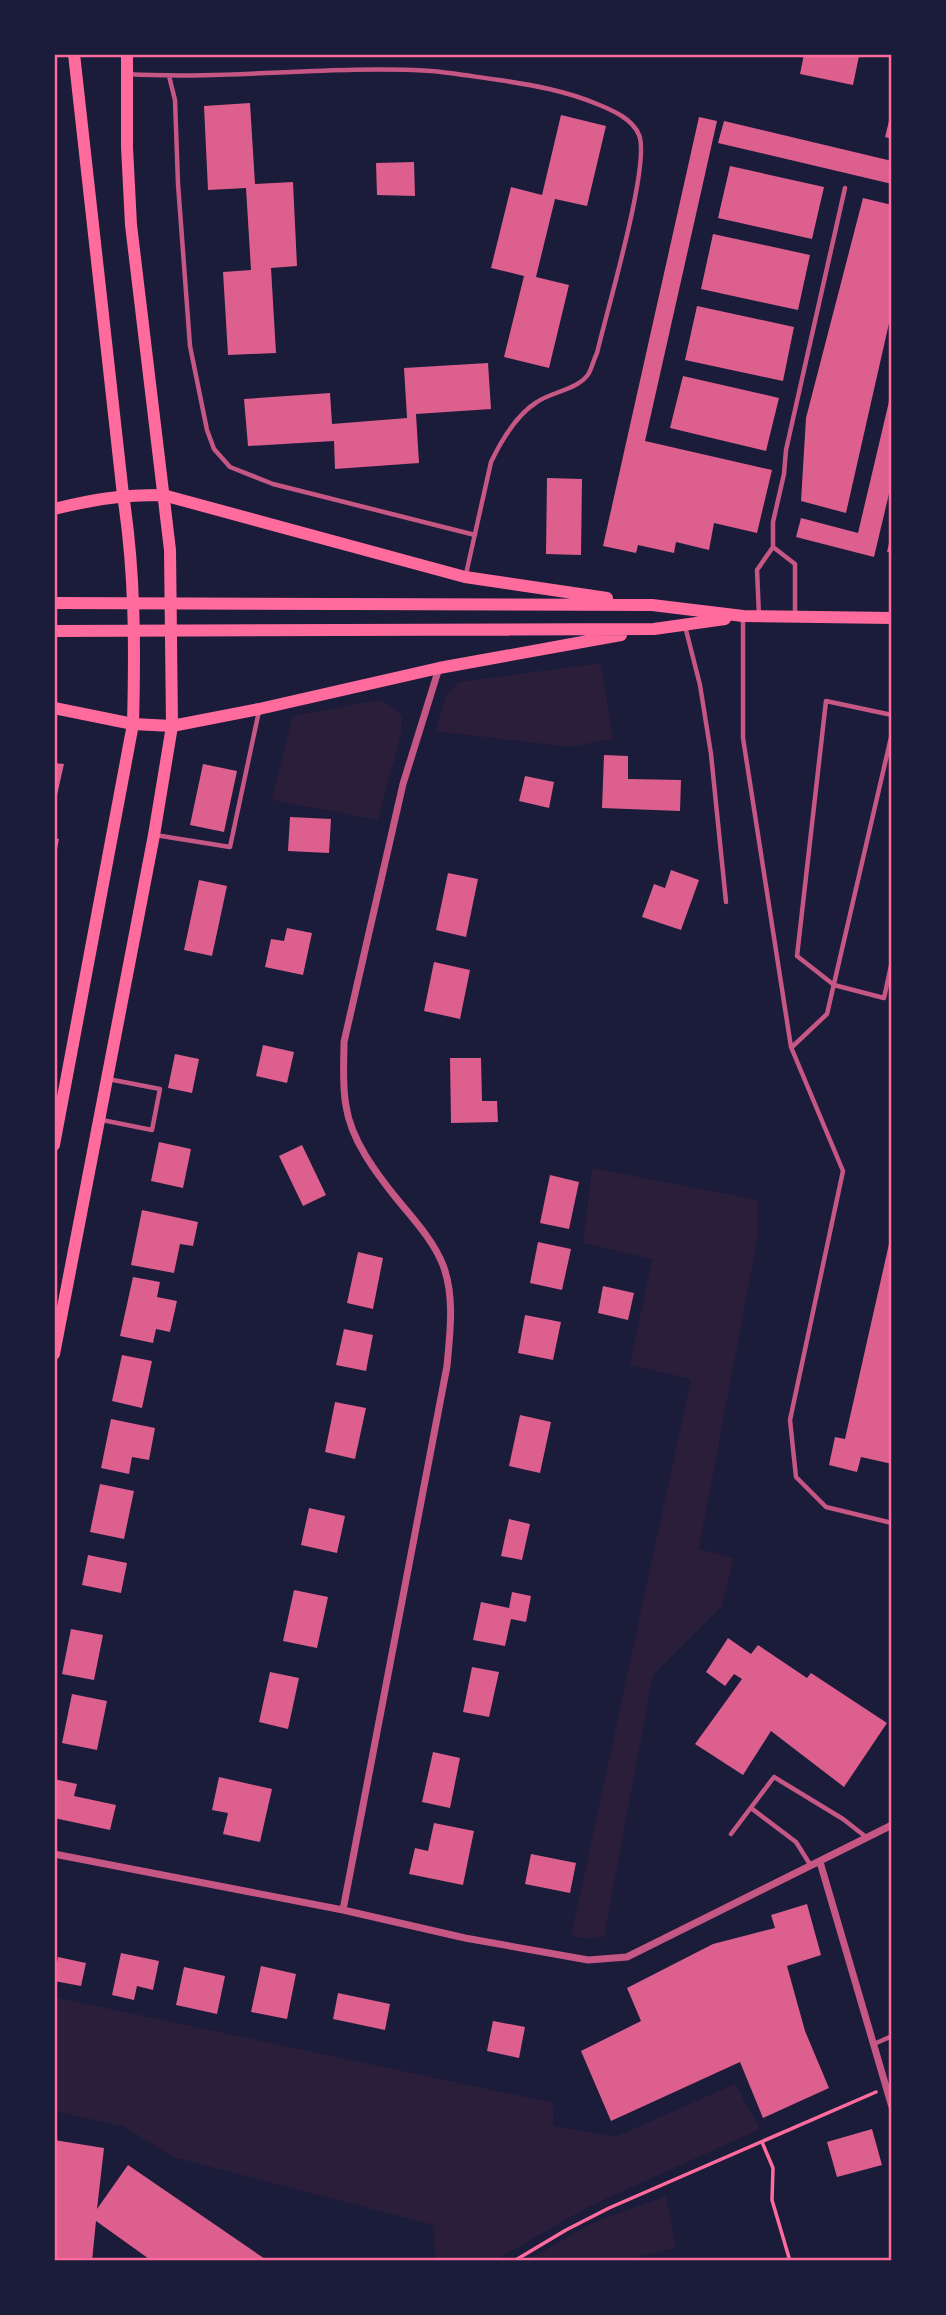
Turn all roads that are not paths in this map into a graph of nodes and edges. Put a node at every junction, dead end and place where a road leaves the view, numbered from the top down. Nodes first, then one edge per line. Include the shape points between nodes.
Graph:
1 (74, 54) edge
2 (127, 54) edge
3 (127, 74) junction
4 (169, 76) junction
5 (845, 188) dead end
6 (123, 495) junction
7 (163, 495) junction
8 (54, 509) edge
9 (475, 535) junction
10 (773, 547) junction
11 (466, 577) junction
12 (54, 603) edge
13 (652, 605) junction
14 (743, 616) junction
15 (759, 617) junction
16 (795, 617) junction
17 (892, 618) edge
18 (685, 625) junction
19 (654, 629) junction
20 (54, 631) edge
21 (439, 668) junction
22 (54, 708) edge
23 (259, 709) junction
24 (892, 715) edge
25 (133, 724) junction
26 (172, 726) junction
27 (892, 733) edge
28 (154, 835) junction
29 (726, 902) dead end
30 (892, 961) edge
31 (834, 985) junction
32 (791, 1047) junction
33 (107, 1079) junction
34 (99, 1120) junction
35 (54, 1145) edge
36 (54, 1354) edge
37 (892, 1523) edge
38 (751, 1808) junction
39 (892, 1825) edge
40 (731, 1833) dead end
41 (867, 1838) junction
42 (54, 1854) edge
43 (820, 1862) junction
44 (811, 1867) junction
45 (343, 1910) junction
46 (892, 2036) edge
47 (874, 2044) junction
48 (892, 2107) edge

1 - 6 main road
2 - 3 main road
3 - 4 lane
3 - 7 main road via 131,225
4 - 9 lane via 175,100 190,346 214,449 229,467 273,484
4 - 9 lane via 368,70 458,74 559,90 618,113 639,132 641,164 635,197 588,376 537,402 516,420 491,462
5 - 10 lane via 786,450
6 - 7 main road
6 - 8 main road
6 - 25 main road via 131,544
7 - 11 main road
7 - 26 main road via 170,550
9 - 11 lane
10 - 15 lane via 757,570
10 - 16 lane via 795,564
11 - 13 main road
12 - 13 main road
13 - 14 main road
14 - 15 main road
14 - 18 main road
14 - 32 lane via 743,738
15 - 16 main road
16 - 17 main road
18 - 19 main road
18 - 29 lane via 700,685
19 - 20 main road
19 - 21 main road
21 - 23 main road
21 - 45 street via 403,784 344,1042 343,1077 352,1129 381,1180 428,1236 450,1292 447,1366
22 - 25 main road
23 - 26 main road
23 - 28 lane via 230,847
24 - 31 lane via 826,701 797,956
25 - 26 main road
25 - 35 main road
26 - 28 main road
27 - 31 lane
28 - 33 main road
30 - 31 lane via 884,998
31 - 32 lane via 828,1014
32 - 37 lane via 843,1171 790,1420 796,1478 827,1507
33 - 34 main road
33 - 34 lane via 160,1089 152,1130
34 - 36 main road
38 - 40 lane
38 - 41 lane via 774,1777
38 - 44 lane via 796,1842
39 - 41 street
41 - 43 street
42 - 45 street
43 - 44 street
43 - 47 street
44 - 45 street via 627,1957 588,1960
46 - 47 lane
47 - 48 street

